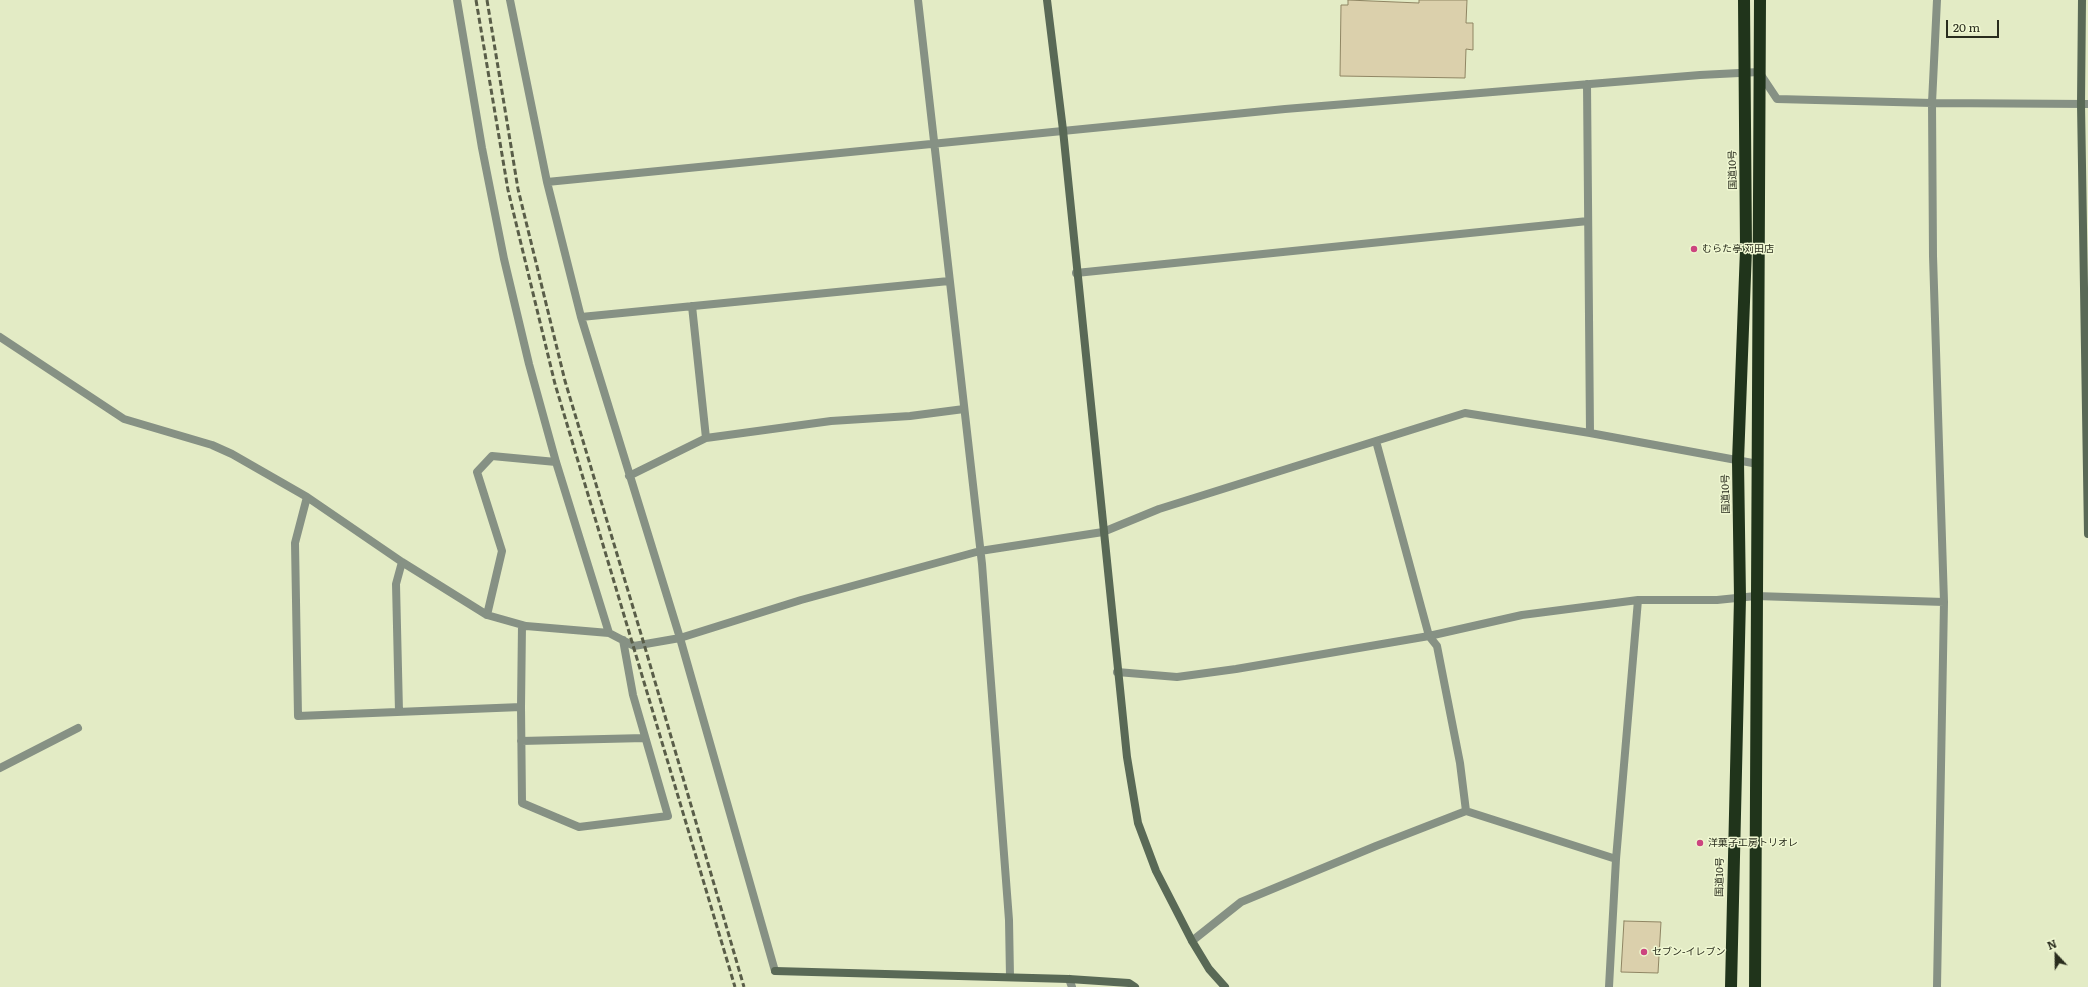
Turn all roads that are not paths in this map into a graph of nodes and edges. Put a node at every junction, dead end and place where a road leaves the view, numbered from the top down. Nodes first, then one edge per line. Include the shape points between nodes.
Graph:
1 (457, 0) edge
2 (510, 0) edge
3 (918, 0) edge
4 (1048, 0) edge
5 (1744, 0) edge
6 (1760, 0) edge
7 (1937, 0) edge
8 (2082, 0) edge
9 (1759, 72) junction
10 (1743, 73) junction
11 (1587, 84) junction
12 (1932, 103) junction
13 (2085, 104) edge
14 (1063, 130) junction
15 (934, 142) junction
16 (547, 182) junction
17 (1588, 221) junction
18 (1076, 273) junction
19 (949, 280) junction
20 (692, 306) junction
21 (581, 317) junction
22 (0, 337) edge
23 (964, 409) junction
24 (1590, 432) junction
25 (706, 438) junction
26 (1376, 441) junction
27 (1738, 460) junction
28 (556, 462) junction
29 (1758, 464) junction
30 (629, 476) junction
31 (307, 496) junction
32 (1102, 532) junction
33 (2088, 534) edge
34 (980, 551) junction
35 (402, 562) junction
36 (1756, 596) junction
37 (1740, 598) junction
38 (1638, 600) junction
39 (1944, 602) junction
40 (487, 615) junction
41 (522, 625) junction
42 (609, 633) junction
43 (1429, 636) junction
44 (680, 638) junction
45 (623, 640) junction
46 (1118, 672) junction
47 (520, 707) junction
48 (399, 712) junction
49 (78, 728) dead end
50 (645, 738) junction
51 (521, 742) junction
52 (0, 768) edge
53 (1466, 811) junction
54 (1616, 859) junction
55 (1192, 941) junction
56 (1010, 977) junction
57 (1069, 979) junction
58 (1072, 987) edge
59 (1135, 987) edge
60 (1225, 987) edge
61 (1609, 987) edge
62 (1731, 987) edge
63 (1755, 987) edge
64 (1937, 987) edge

1 - 28 street via 504,259
2 - 16 street
3 - 15 street
4 - 14 street
5 - 10 highway, 国道10号
6 - 9 highway
7 - 12 street
8 - 13 street
9 - 10 street
9 - 12 street via 1777,100
9 - 29 highway
10 - 11 street
10 - 27 highway, 国道10号 via 1746,249
11 - 14 street
11 - 17 street
12 - 13 street
12 - 39 street
13 - 33 street
14 - 15 street
14 - 18 street
15 - 16 street
15 - 19 street
16 - 21 street
17 - 18 street
17 - 24 street
18 - 32 street
19 - 20 street
19 - 23 street
20 - 21 street
20 - 25 street
21 - 30 street
22 - 31 street via 124,419 212,445
23 - 25 street via 910,416 831,421
23 - 34 street
24 - 26 street via 1465,414
24 - 27 street
25 - 30 street
26 - 32 street via 1159,509
26 - 43 street
27 - 29 street
27 - 37 highway, 国道10号
28 - 40 street via 492,456 477,472 502,551
28 - 42 street
29 - 36 highway
30 - 44 street
31 - 35 street
31 - 48 street via 295,543 298,716
32 - 34 street
32 - 46 street
34 - 44 street via 801,600
34 - 56 street via 1009,920
35 - 40 street
35 - 48 street via 396,584
36 - 37 street
36 - 39 street
36 - 63 highway
37 - 38 street
37 - 62 highway, 国道10号
38 - 43 street via 1522,615
38 - 54 street
39 - 64 street
40 - 41 street
41 - 42 street
41 - 47 street
42 - 45 street
43 - 46 street via 1177,677
43 - 53 street via 1437,646 1460,763
44 - 45 street via 634,646
44 - 56 street via 775,971
45 - 50 street via 633,696
46 - 55 street via 1127,757 1138,823 1156,871
47 - 48 street
47 - 51 street
49 - 52 street
50 - 51 street
50 - 51 street via 668,816 579,827 522,804
53 - 54 street
53 - 55 street via 1241,902
54 - 61 street
55 - 60 street via 1209,969
56 - 57 street
57 - 58 street
57 - 59 street via 1128,983

